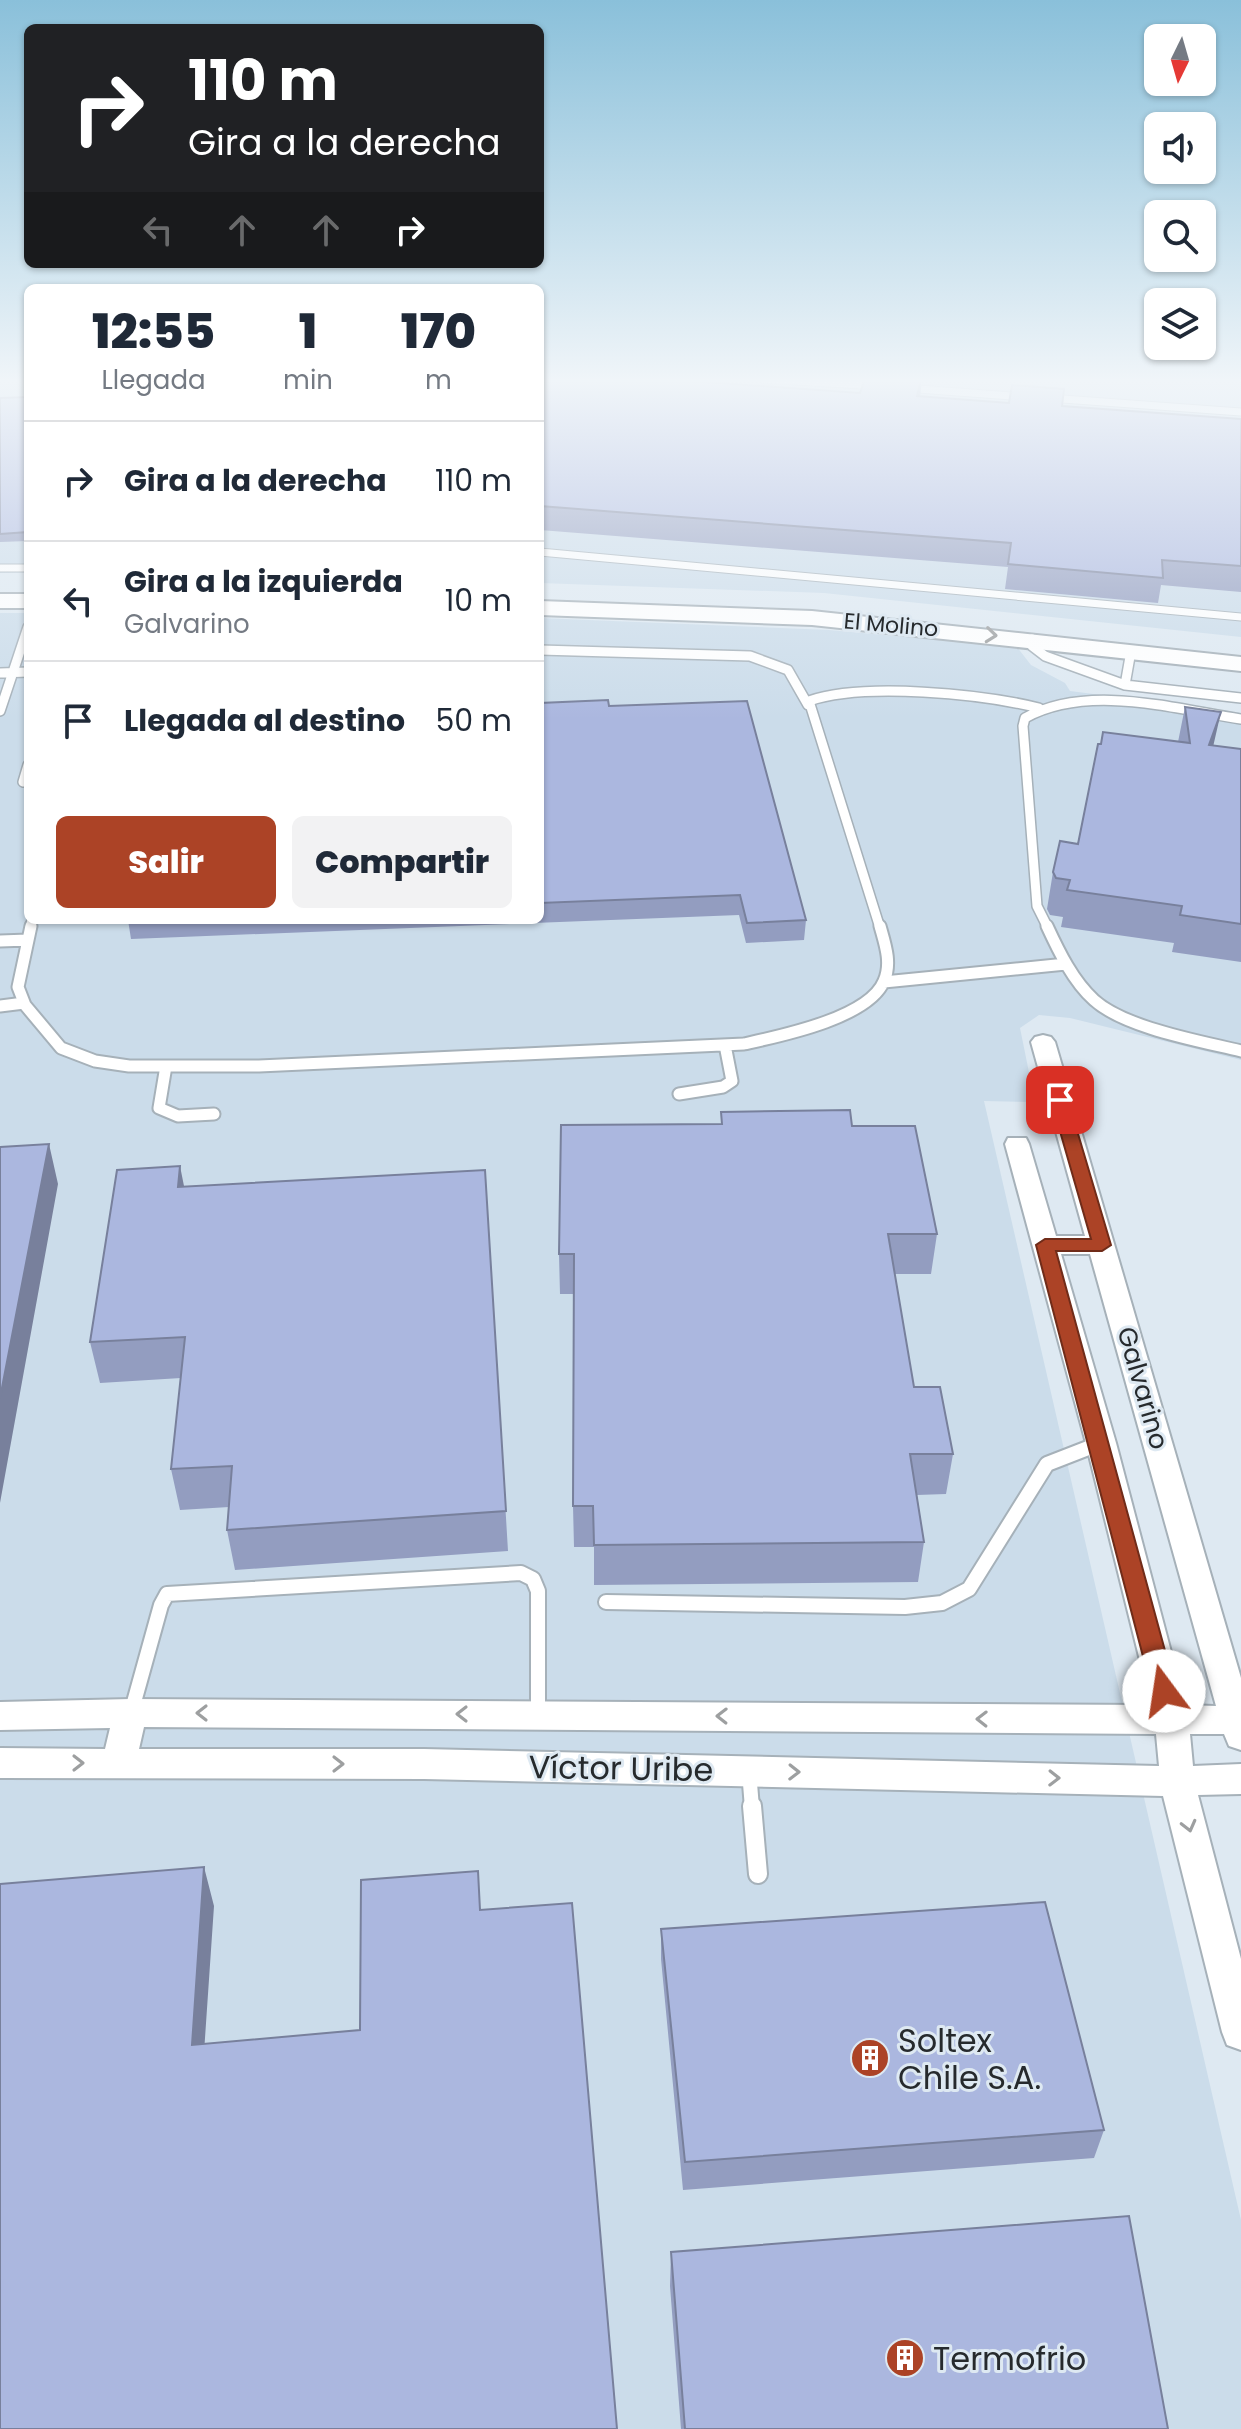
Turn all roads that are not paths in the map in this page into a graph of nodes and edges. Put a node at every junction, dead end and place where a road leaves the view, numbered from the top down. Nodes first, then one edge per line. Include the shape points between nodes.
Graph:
1 (544, 552) edge
2 (0, 568) edge
3 (24, 568) edge
4 (24, 584) edge
5 (0, 585) edge
6 (544, 592) edge
7 (0, 601) edge
8 (24, 601) edge
9 (544, 608) edge
10 (824, 610) junction
11 (1241, 617) edge
12 (24, 638) edge
13 (1032, 639) junction
14 (1241, 646) edge
15 (544, 650) edge
16 (1131, 651) junction
17 (1241, 664) edge
18 (24, 672) edge
19 (0, 673) edge
20 (12, 673) junction
21 (1125, 685) junction
22 (1241, 698) edge
23 (808, 705) junction
24 (1039, 708) junction
25 (0, 711) edge
26 (1241, 719) edge
27 (24, 779) edge
28 (23, 782) dead end
29 (31, 924) edge
30 (28, 940) junction
31 (0, 941) edge
32 (1066, 964) junction
33 (884, 982) junction
34 (24, 1003) junction
35 (0, 1006) edge
36 (1043, 1042) dead end
37 (725, 1045) junction
38 (1241, 1051) edge
39 (166, 1066) junction
40 (679, 1094) dead end
41 (214, 1114) dead end
42 (1017, 1144) dead end
43 (1045, 1245) junction
44 (1102, 1245) junction
45 (1101, 1443) junction
46 (606, 1602) dead end
47 (131, 1713) junction
48 (538, 1714) junction
49 (0, 1716) edge
50 (1172, 1721) junction
51 (1240, 1725) edge
52 (0, 1763) edge
53 (118, 1763) junction
54 (749, 1771) junction
55 (1241, 1779) edge
56 (1177, 1781) junction
57 (758, 1874) dead end
58 (1241, 2032) edge

1 - 11 lane
2 - 3 lane
4 - 5 street
6 - 10 street, El Molino
7 - 8 street
9 - 10 street, El Molino
10 -> 13 street, El Molino
10 - 14 street, El Molino
12 - 20 lane
13 - 16 street, El Molino
13 - 21 lane via 1032,646 1045,656
15 - 23 lane via 750,656 794,672
16 - 17 street, El Molino
16 - 21 lane
18 - 20 lane
19 - 20 lane
20 - 25 lane
21 - 22 lane
23 - 24 lane via 826,695 913,693 997,697
23 - 33 lane via 887,949
24 - 26 lane via 1105,702
24 - 32 lane via 1023,726 1037,906
27 - 28 lane
29 - 30 lane
30 - 31 lane
30 - 34 lane via 18,987
32 - 33 lane
32 - 38 lane via 1106,1010 1169,1034
33 - 37 lane via 852,1009 790,1035
34 - 35 lane
34 - 39 lane via 61,1048 95,1061
36 - 44 street, Galvarino
37 - 39 lane
37 - 40 lane via 732,1081
39 - 41 lane via 159,1108 165,1114
42 - 43 street
43 - 44 street
43 - 45 street
44 - 51 street, Galvarino
45 - 46 lane via 1047,1464 969,1589 942,1603 905,1607
45 - 50 street
48 -> 47 street, Víctor Uribe
47 - 48 lane via 167,1594 521,1573 533,1579 538,1591
47 - 49 street, Víctor Uribe
47 - 53 street
50 -> 48 street, Víctor Uribe
50 - 51 street, Víctor Uribe
50 - 56 street
52 -> 53 street, Víctor Uribe
53 -> 54 street, Víctor Uribe
54 -> 56 street, Víctor Uribe
54 - 57 lane
55 - 56 street, Víctor Uribe
56 -> 58 street

